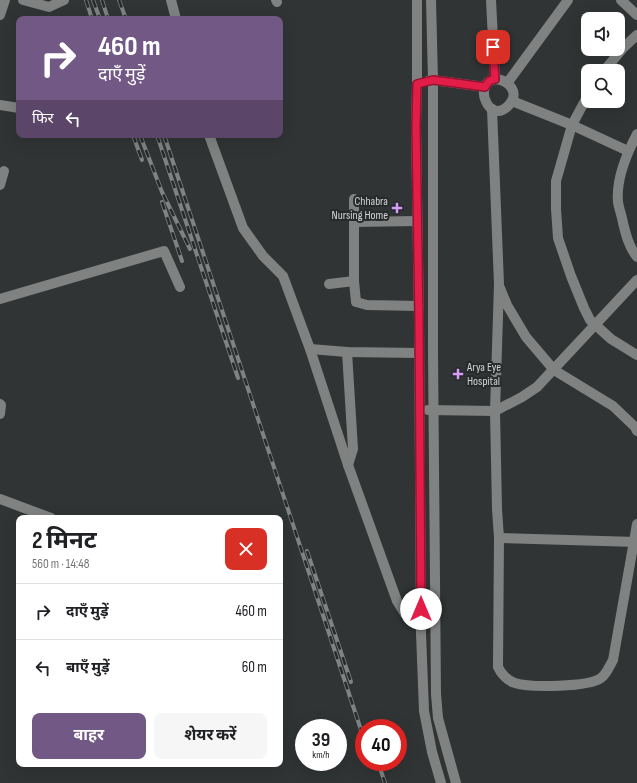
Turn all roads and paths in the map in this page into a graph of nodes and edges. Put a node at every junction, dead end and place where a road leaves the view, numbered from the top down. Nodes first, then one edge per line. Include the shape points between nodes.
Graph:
1 (5, 0) edge
2 (23, 0) edge
3 (64, 0) edge
4 (171, 0) edge
5 (417, 0) edge
6 (431, 0) edge
7 (491, 0) edge
8 (621, 0) edge
9 (565, 2) edge
10 (0, 15) edge
11 (637, 15) edge
12 (175, 16) edge
13 (637, 35) edge
14 (610, 64) edge
15 (495, 79) junction
16 (433, 80) junction
17 (508, 82) junction
18 (417, 84) junction
19 (485, 87) junction
20 (512, 102) junction
21 (0, 105) edge
22 (16, 108) edge
23 (581, 108) edge
24 (492, 109) junction
25 (572, 125) junction
26 (637, 134) edge
27 (210, 138) edge
28 (628, 151) junction
29 (4, 171) dead end
30 (0, 185) edge
31 (354, 199) dead end
32 (417, 221) junction
33 (354, 222) junction
34 (637, 257) edge
35 (637, 280) edge
36 (354, 281) junction
37 (329, 284) dead end
38 (499, 284) junction
39 (180, 288) dead end
40 (0, 299) edge
41 (419, 306) junction
42 (596, 325) junction
43 (310, 349) junction
44 (347, 352) junction
45 (419, 353) junction
46 (637, 355) edge
47 (554, 370) junction
48 (0, 404) edge
49 (420, 409) junction
50 (433, 410) junction
51 (494, 411) junction
52 (0, 414) edge
53 (637, 431) edge
54 (348, 465) junction
55 (0, 499) edge
56 (43, 515) edge
57 (637, 524) edge
58 (499, 538) junction
59 (635, 542) edge
60 (421, 624) junction
61 (441, 783) edge
62 (456, 783) edge

1 - 10 street
2 - 3 street via 49,6
4 - 12 street
5 - 18 street
6 - 16 street
7 - 15 street
8 - 11 street
9 - 17 street
13 - 14 street
15 - 17 street
15 - 19 street via 488,82
16 - 18 street
16 - 19 street
16 - 50 street
17 - 20 street via 512,86
18 - 32 street
19 - 24 street via 485,100
20 - 24 street via 501,110
20 - 25 street
21 - 22 street
23 - 25 street
24 - 38 street
25 - 28 street
25 - 42 street via 556,181 558,238 584,308 590,320
26 - 28 street
27 - 43 street via 243,228 263,256 283,276
28 - 34 street via 620,180 618,201 626,236
29 - 30 street
31 - 33 street
32 - 33 street
32 - 41 street
33 - 36 street
35 - 42 street
36 - 37 street
36 - 41 street via 356,302 361,304
38 - 47 street via 507,305 526,337
38 - 51 street
39 - 40 street via 164,251
41 - 45 street
42 - 46 street via 611,339
42 - 47 street
43 - 44 street
43 - 54 street
44 - 45 street
44 - 54 street via 352,449
45 - 49 street
47 - 51 street via 537,387
47 - 53 street via 613,406 636,427
48 - 52 street
49 - 50 street
49 - 60 street
50 - 51 street
50 - 62 street via 436,694 438,718
51 - 58 street
54 - 60 street via 397,601 405,614
55 - 56 street
57 - 59 street
58 - 59 street
58 - 59 street via 498,667 501,674 515,683 535,686 581,685 601,678 613,660
60 - 61 street via 424,711

